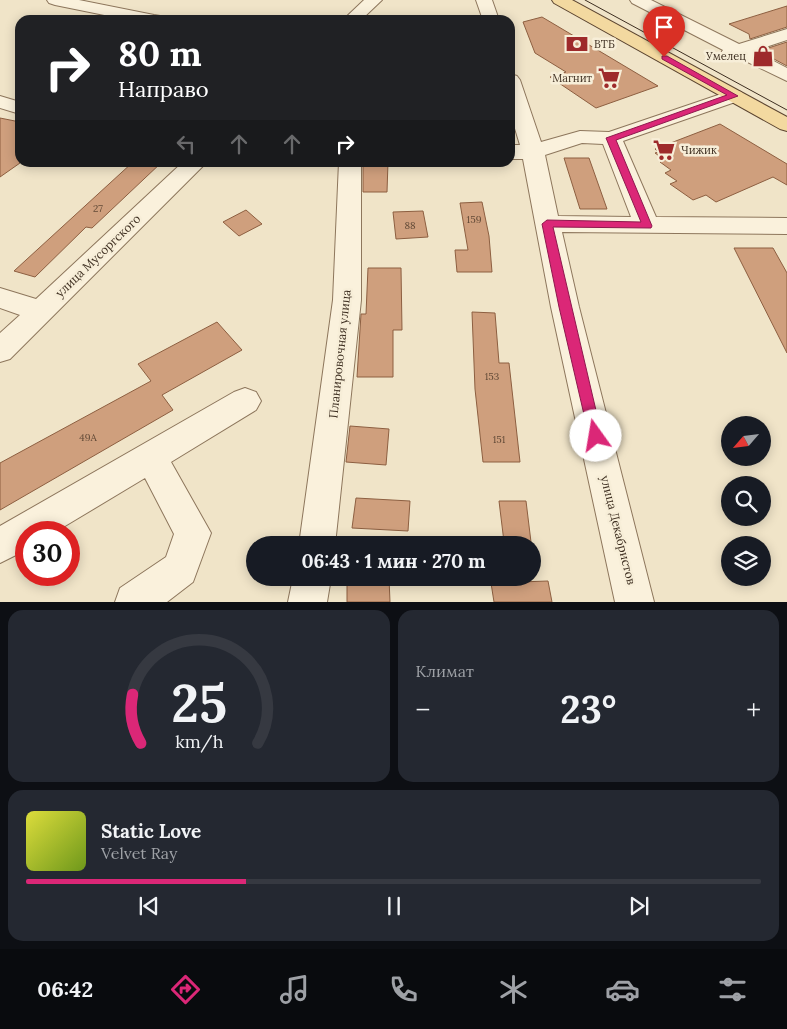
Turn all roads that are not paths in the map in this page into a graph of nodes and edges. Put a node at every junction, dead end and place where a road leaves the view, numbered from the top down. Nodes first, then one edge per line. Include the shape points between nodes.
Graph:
1 (55, 0) edge
2 (374, 0) edge
3 (484, 0) edge
4 (560, 0) edge
5 (638, 0) edge
6 (129, 15) edge
7 (358, 15) edge
8 (489, 15) edge
9 (783, 38) edge
10 (737, 50) junction
11 (714, 58) dead end
12 (787, 75) edge
13 (734, 96) junction
14 (0, 102) edge
15 (15, 106) edge
16 (515, 110) edge
17 (787, 125) edge
18 (611, 138) junction
19 (522, 152) edge
20 (191, 167) edge
21 (350, 167) edge
22 (547, 224) junction
23 (647, 226) junction
24 (787, 226) edge
25 (0, 298) edge
26 (40, 311) junction
27 (0, 351) edge
28 (245, 401) dead end
29 (150, 456) junction
30 (318, 536) edge
31 (0, 546) edge
32 (310, 586) edge
33 (134, 602) edge
34 (307, 602) edge
35 (636, 602) edge

1 - 6 street
2 - 7 street
3 - 8 street
4 - 13 main road
5 - 10 street
9 - 10 street
10 - 11 street
10 - 12 street
13 - 17 main road
13 - 18 street
14 - 15 street
16 - 19 street, улица Декабристов
18 - 19 street via 580,137
18 - 23 street
19 - 22 street, улица Декабристов
20 - 26 street, улица Мусоргского
21 - 30 street, Планировочная улица via 347,300
22 - 23 street
22 - 35 street, улица Декабристов
23 - 24 street
25 - 26 street
26 - 27 street, улица Мусоргского
28 - 29 street
29 - 31 street
29 - 33 street via 193,533 180,569
32 - 34 street

